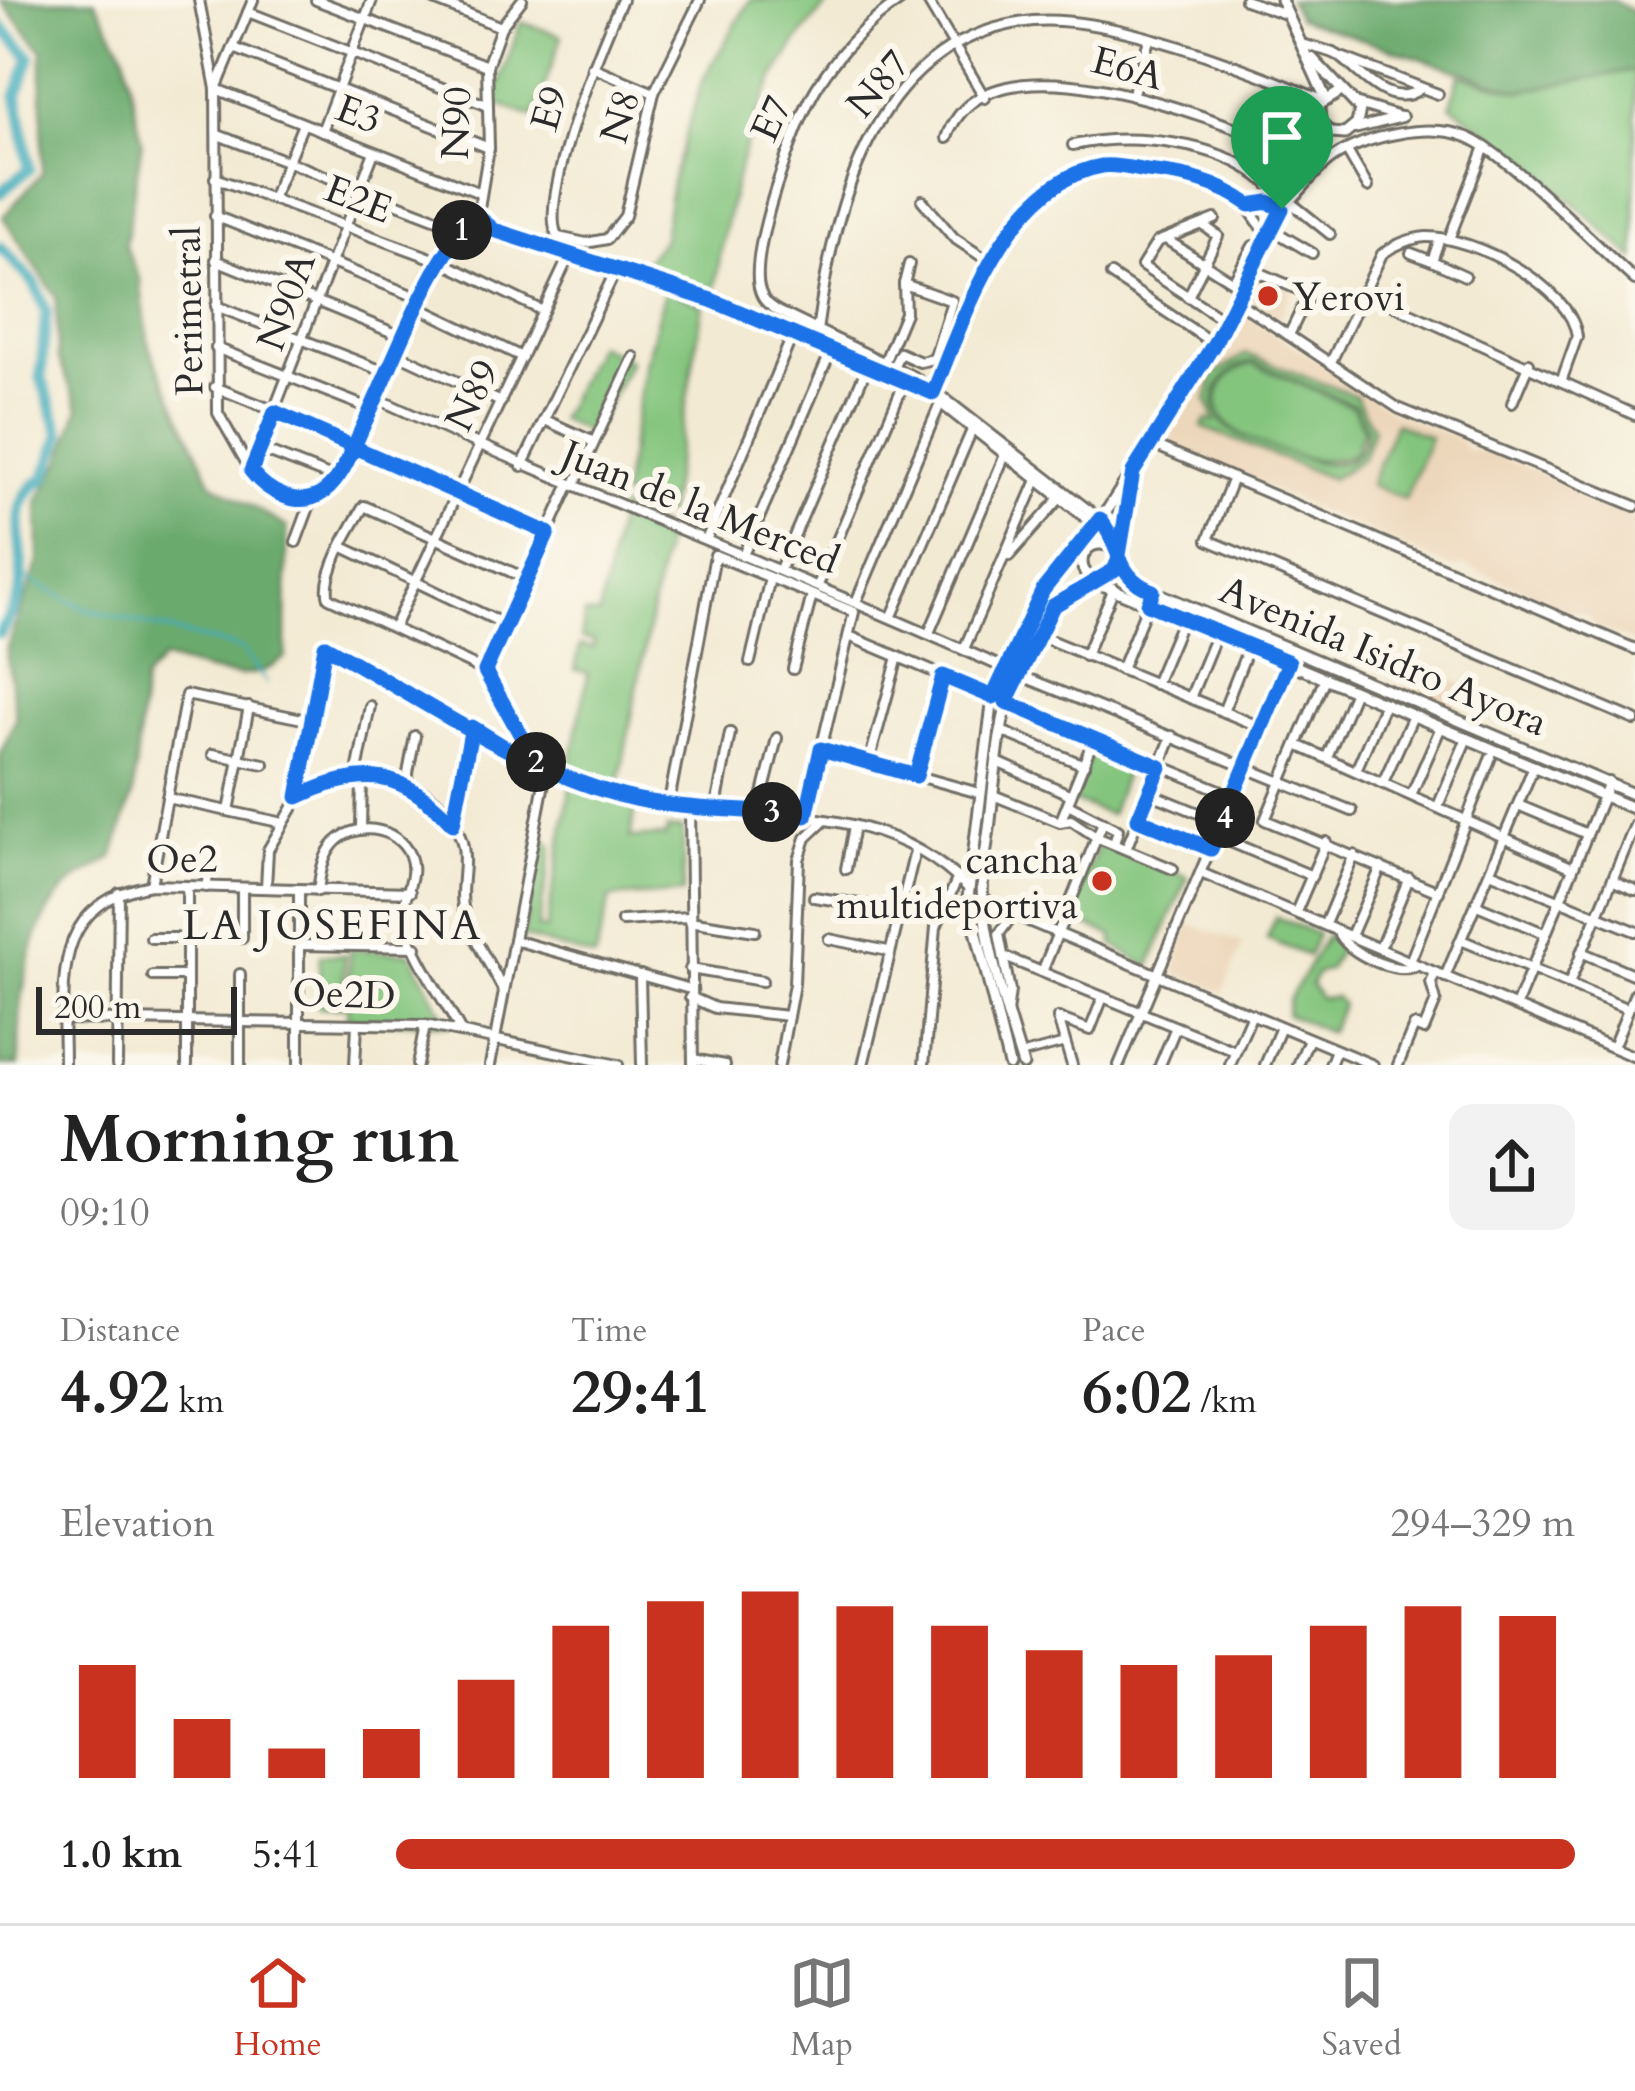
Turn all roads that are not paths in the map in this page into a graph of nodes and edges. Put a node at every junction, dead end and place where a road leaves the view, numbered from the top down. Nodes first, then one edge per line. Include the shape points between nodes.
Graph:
1 (203, 0) edge
2 (253, 0) edge
3 (316, 0) edge
4 (372, 0) edge
5 (434, 0) edge
6 (522, 0) edge
7 (622, 0) edge
8 (700, 0) edge
9 (901, 0) edge
10 (927, 0) edge
11 (1245, 0) edge
12 (1281, 0) edge
13 (248, 12) junction
14 (1288, 15) junction
15 (365, 19) junction
16 (501, 27) junction
17 (1149, 40) junction
18 (1305, 45) junction
19 (953, 47) junction
20 (234, 49) junction
21 (352, 52) junction
22 (1342, 57) junction
23 (1312, 58) junction
24 (487, 66) junction
25 (592, 67) junction
26 (216, 89) junction
27 (338, 89) junction
28 (1420, 89) junction
29 (1340, 92) junction
30 (654, 93) junction
31 (1438, 94) dead end
32 (1132, 96) junction
33 (986, 98) junction
34 (1324, 99) junction
35 (486, 104) junction
36 (1358, 104) junction
37 (1320, 123) junction
38 (302, 124) junction
39 (1354, 128) junction
40 (322, 131) junction
41 (1330, 133) junction
42 (217, 135) junction
43 (946, 138) dead end
44 (1072, 145) dead end
45 (1485, 147) junction
46 (489, 148) junction
47 (1347, 151) junction
48 (374, 152) junction
49 (1307, 157) junction
50 (288, 162) junction
51 (215, 178) junction
52 (1368, 187) dead end
53 (359, 188) junction
54 (480, 193) junction
55 (273, 197) junction
56 (922, 200) dead end
57 (1250, 205) junction
58 (1285, 205) junction
59 (475, 214) junction
60 (215, 215) junction
61 (1215, 219) dead end
62 (345, 224) junction
63 (1203, 224) junction
64 (463, 229) junction
65 (1270, 231) junction
66 (1330, 234) dead end
67 (1444, 238) junction
68 (1166, 239) junction
69 (596, 242) joint
70 (1253, 246) dead end
71 (1312, 253) dead end
72 (1411, 253) dead end
73 (570, 254) junction
74 (217, 260) junction
75 (1432, 261) junction
76 (332, 262) junction
77 (442, 262) junction
78 (990, 262) junction
79 (909, 264) dead end
80 (1203, 266) junction
81 (617, 268) junction
82 (1251, 269) junction
83 (1111, 275) dead end
84 (1465, 276) dead end
85 (1635, 280) edge
86 (904, 284) junction
87 (1362, 292) junction
88 (1188, 297) junction
89 (1235, 300) junction
90 (318, 301) junction
91 (422, 304) junction
92 (216, 306) junction
93 (543, 310) junction
94 (1226, 321) junction
95 (818, 331) junction
96 (793, 334) junction
97 (1288, 335) junction
98 (406, 338) junction
99 (303, 340) junction
100 (1214, 344) junction
101 (216, 348) junction
102 (831, 350) junction
103 (398, 354) junction
104 (522, 357) junction
105 (634, 357) dead end
106 (1331, 362) junction
107 (1528, 363) junction
108 (888, 365) junction
109 (867, 367) junction
110 (388, 373) junction
111 (289, 376) junction
112 (1562, 379) junction
113 (904, 383) junction
114 (215, 387) junction
115 (934, 396) junction
116 (376, 398) junction
117 (501, 401) junction
118 (1512, 403) dead end
119 (371, 409) junction
120 (275, 412) junction
121 (1635, 415) edge
122 (544, 420) junction
123 (972, 430) junction
124 (594, 442) junction
125 (355, 443) junction
126 (1152, 444) junction
127 (479, 446) junction
128 (260, 449) junction
129 (1005, 455) junction
130 (522, 466) junction
131 (251, 471) junction
132 (1133, 472) junction
133 (1233, 478) junction
134 (337, 479) junction
135 (1037, 480) junction
136 (572, 486) junction
137 (458, 490) junction
138 (312, 498) junction
139 (1060, 498) junction
140 (1635, 506) edge
141 (1108, 509) junction
142 (1098, 522) junction
143 (1124, 525) junction
144 (548, 533) junction
145 (436, 536) junction
146 (707, 538) junction
147 (296, 542) dead end
148 (344, 547) junction
149 (1090, 549) junction
150 (744, 554) junction
151 (1117, 555) junction
152 (1004, 562) junction
153 (780, 569) junction
154 (770, 578) junction
155 (527, 579) junction
156 (416, 581) junction
157 (1097, 583) junction
158 (818, 585) junction
159 (1114, 589) junction
160 (1153, 591) junction
161 (812, 595) junction
162 (856, 602) junction
163 (1148, 604) junction
164 (892, 616) junction
165 (1183, 618) junction
166 (506, 625) junction
167 (394, 627) junction
168 (929, 633) junction
169 (1035, 634) junction
170 (849, 636) junction
171 (1212, 645) dead end
172 (1250, 646) junction
173 (964, 649) junction
174 (1294, 649) junction
175 (1635, 649) edge
176 (1085, 656) junction
177 (898, 657) junction
178 (749, 662) dead end
179 (1289, 662) junction
180 (1004, 668) junction
181 (794, 669) dead end
182 (1121, 670) junction
183 (485, 671) junction
184 (1017, 674) junction
185 (943, 676) junction
186 (1324, 678) junction
187 (1155, 684) junction
188 (1392, 690) junction
189 (1354, 691) junction
190 (993, 697) junction
191 (1190, 698) junction
192 (1006, 702) junction
193 (1385, 704) junction
194 (370, 706) dead end
195 (249, 707) junction
196 (1223, 712) junction
197 (1413, 715) junction
198 (1635, 720) edge
199 (312, 721) junction
200 (472, 727) junction
201 (1441, 727) junction
202 (1263, 728) junction
203 (1000, 730) junction
204 (730, 733) dead end
205 (415, 736) dead end
206 (1172, 736) junction
207 (777, 738) dead end
208 (1094, 738) junction
209 (1467, 738) junction
210 (1297, 745) junction
211 (821, 749) junction
212 (213, 754) dead end
213 (1327, 757) junction
214 (1490, 757) dead end
215 (239, 759) junction
216 (997, 761) junction
217 (869, 762) junction
218 (264, 764) dead end
219 (1084, 765) junction
220 (1247, 766) junction
221 (1534, 766) junction
222 (1160, 767) junction
223 (539, 768) junction
224 (1357, 768) junction
225 (916, 776) junction
226 (359, 777) junction
227 (1384, 780) junction
228 (1282, 781) junction
229 (1609, 782) junction
230 (406, 784) junction
231 (1149, 793) junction
232 (1412, 793) junction
233 (979, 794) junction
234 (993, 795) junction
235 (1635, 795) edge
236 (1234, 796) junction
237 (1603, 796) junction
238 (298, 797) junction
239 (167, 798) junction
240 (1069, 800) junction
241 (669, 802) junction
242 (689, 804) junction
243 (1518, 805) junction
244 (1438, 806) junction
245 (716, 807) junction
246 (1635, 808) edge
247 (759, 810) junction
248 (229, 811) junction
249 (1352, 811) dead end
250 (1078, 812) junction
251 (806, 816) junction
252 (1138, 819) junction
253 (826, 820) junction
254 (1466, 820) junction
255 (1064, 821) junction
256 (280, 822) junction
257 (1102, 822) junction
258 (1223, 823) junction
259 (453, 824) junction
260 (1635, 825) edge
261 (854, 826) junction
262 (361, 829) junction
263 (1587, 834) junction
264 (1216, 836) junction
265 (1096, 837) junction
266 (1504, 839) junction
267 (1326, 842) junction
268 (1114, 844) junction
269 (1126, 849) junction
270 (1211, 849) junction
271 (213, 851) dead end
272 (915, 851) junction
273 (1354, 855) junction
274 (1381, 867) junction
275 (1573, 868) junction
276 (845, 869) dead end
277 (1173, 869) dead end
278 (1490, 872) junction
279 (1201, 873) junction
280 (1312, 876) junction
281 (958, 878) junction
282 (1409, 878) junction
283 (1614, 881) junction
284 (151, 885) junction
285 (188, 887) junction
286 (206, 887) junction
287 (242, 887) junction
288 (266, 887) junction
289 (968, 888) junction
290 (299, 890) junction
291 (1635, 890) edge
292 (118, 891) junction
293 (318, 891) junction
294 (410, 892) junction
295 (1439, 892) junction
296 (814, 897) dead end
297 (982, 897) junction
298 (1560, 900) junction
299 (1477, 905) junction
300 (897, 910) junction
301 (1296, 912) junction
302 (1014, 915) junction
303 (1598, 915) junction
304 (689, 919) junction
305 (622, 921) dead end
306 (1324, 924) junction
307 (1338, 930) junction
308 (755, 931) dead end
309 (1635, 931) edge
310 (1057, 933) junction
311 (1546, 934) junction
312 (1352, 936) junction
313 (151, 938) dead end
314 (187, 938) junction
315 (242, 938) dead end
316 (829, 939) dead end
317 (514, 940) junction
318 (1461, 940) junction
319 (299, 945) junction
320 (417, 947) junction
321 (1380, 948) junction
322 (888, 951) junction
323 (1581, 952) junction
324 (1005, 957) junction
325 (1413, 964) junction
326 (690, 969) junction
327 (1532, 969) junction
328 (1042, 972) junction
329 (240, 974) dead end
330 (640, 975) junction
331 (1157, 975) junction
332 (1440, 975) junction
333 (1635, 975) edge
334 (153, 976) dead end
335 (187, 976) junction
336 (762, 980) dead end
337 (1569, 984) junction
338 (503, 990) junction
339 (690, 993) junction
340 (1635, 994) edge
341 (1103, 997) junction
342 (1516, 1006) junction
343 (1628, 1009) junction
344 (1008, 1012) junction
345 (1141, 1012) junction
346 (1252, 1014) junction
347 (788, 1016) junction
348 (995, 1016) junction
349 (64, 1019) junction
350 (118, 1019) junction
351 (187, 1020) junction
352 (240, 1021) junction
353 (299, 1021) junction
354 (357, 1024) junction
355 (424, 1025) junction
356 (1176, 1027) junction
357 (1281, 1027) junction
358 (461, 1031) junction
359 (494, 1039) junction
360 (1310, 1039) junction
361 (1065, 1043) junction
362 (1616, 1048) junction
363 (1336, 1050) junction
364 (1235, 1052) junction
365 (1635, 1057) edge
366 (1022, 1060) edge
367 (693, 1062) edge
368 (1161, 1062) edge
369 (1368, 1064) edge
370 (64, 1065) edge
371 (117, 1065) edge
372 (178, 1065) edge
373 (187, 1065) edge
374 (240, 1065) edge
375 (299, 1065) edge
376 (355, 1065) edge
377 (417, 1065) edge
378 (490, 1065) edge
379 (618, 1065) edge
380 (642, 1065) edge
381 (725, 1065) edge
382 (779, 1065) edge
383 (863, 1065) edge
384 (924, 1065) edge
385 (1009, 1065) edge
386 (1072, 1065) edge
387 (1119, 1065) edge
388 (1174, 1065) edge
389 (1230, 1065) edge
390 (1265, 1065) edge
391 (1298, 1065) edge
392 (1330, 1065) edge
393 (1398, 1065) edge
394 (1613, 1065) edge

1 - 26 street, Perimetral
2 - 13 street
3 - 15 street
4 - 15 street
5 - 16 street
6 - 16 street, N90
7 - 25 street, E9
8 - 30 street, N8
9 - 95 street, E7 via 845,49 796,126 763,249 760,293
10 - 19 street
11 - 14 street
12 - 14 street
13 - 20 street
13 - 21 street
14 - 18 street
15 - 21 street
15 - 24 street
16 - 24 street, N90
17 - 19 street, N87 via 1034,21
17 - 32 street
17 - 34 street, N87
18 - 22 street
18 - 23 street
19 - 33 street
19 - 95 street, N87 via 895,96 868,136 838,221
20 - 26 street
20 - 27 street
21 - 27 street
21 - 35 street
22 - 28 street
22 - 28 street via 1374,87
23 - 29 street
23 - 34 street
24 - 35 street, N90
25 - 30 street
25 - 69 street, E9 via 552,225 558,237
26 - 38 street, E3
26 - 42 street, Perimetral
27 - 40 street
27 - 46 street
28 - 31 street
29 - 34 street
29 - 36 street
30 - 69 street, N8 via 625,215
32 - 33 street, E6A via 1058,80 1017,84
32 - 49 street, E6A
33 - 43 street, E6A
34 - 37 street
35 - 46 street, N90
36 - 39 street
36 - 39 street via 1402,117
37 - 41 street
37 - 49 street
38 - 40 street, E3
38 - 50 street
39 - 41 street
40 - 48 street, E3
41 - 49 street
42 - 50 street
42 - 51 street, Perimetral
44 - 58 street via 1120,137 1173,143 1261,178
45 - 47 street via 1438,132
45 - 67 street
45 - 85 street
46 - 54 street, N90
47 - 52 street
47 - 58 street
48 - 53 street, N90A
48 - 54 street, E3
49 - 58 street
50 - 53 street
50 - 55 street
51 - 55 street, E2E
51 - 60 street, Perimetral
53 - 62 street, N90A
53 - 64 street
54 - 59 street, N90
55 - 62 street, E2E
56 - 78 street via 954,238
57 - 58 street
57 - 65 street
57 - 78 street via 1187,175 1102,166 1055,185
58 - 65 street
58 - 66 street
59 - 64 street, N90
59 - 73 street via 494,230
60 - 74 street, Perimetral
60 - 76 street
61 - 63 street
62 - 76 street, N90A
62 - 77 street, E2E
63 - 68 street
63 - 80 street via 1218,236
64 - 77 street, N90
65 - 71 street
65 - 82 street
67 - 75 street
67 - 87 street via 1390,248
67 - 112 street via 1560,296 1577,337
68 - 80 street
68 - 88 street via 1142,266
70 - 80 street via 1233,282
72 - 75 street
73 - 81 street
73 - 93 street, N89
74 - 90 street
74 - 92 street, Perimetral
75 - 84 street
76 - 90 street, N90A
76 - 91 street
77 - 91 street, N90
77 - 93 street, E2E
78 - 115 street
79 - 86 street
80 - 88 street
81 - 96 street
81 - 122 street
82 - 89 street
82 - 97 street via 1305,294
83 - 100 street
86 - 108 street via 905,313
86 - 108 street via 953,304 934,359 900,352
87 - 106 street
87 - 107 street
88 - 94 street
89 - 94 street
89 - 97 street
90 - 98 street
90 - 99 street, N90A
91 - 98 street, N90
91 - 104 street
92 - 99 street
92 - 101 street, Perimetral
93 - 104 street, N89
94 - 100 street
95 - 108 street
96 - 102 street
96 - 146 street
97 - 106 street
98 - 103 street, N90
99 - 110 street
99 - 111 street, N90A
100 - 126 street
101 - 111 street
101 - 114 street, Perimetral
102 - 109 street
102 - 150 street
103 - 110 street, N90
103 - 117 street
104 - 117 street, N89
105 - 124 street
106 - 140 street via 1398,408
107 - 112 street
107 - 118 street
108 - 115 street
109 - 113 street
109 - 153 street
110 - 116 street, N90
111 - 119 street
111 - 120 street, N90A
112 - 121 street
113 - 115 street
113 - 158 street
114 - 120 street
114 - 131 street, Perimetral via 224,430
115 - 123 street
115 - 142 street
115 - 162 street
116 - 119 street, N90
116 - 127 street, Juan de la Merced
117 - 127 street, N89
119 - 125 street, N90
120 - 125 street
120 - 128 street, N90A
122 - 124 street
122 - 130 street
123 - 129 street
123 - 164 street
124 - 136 street
125 - 134 street
125 - 137 street
126 - 132 street
126 - 133 street
127 - 130 street, Juan de la Merced
127 - 137 street, N89
128 - 131 street, N90A
128 - 134 street
129 - 135 street
129 - 168 street
130 - 136 street, Juan de la Merced
131 - 138 street via 277,494
132 - 141 street
132 - 143 street
133 - 175 street
133 - 198 street via 1208,540
134 - 138 street
135 - 139 street
135 - 152 street
136 - 144 street
136 - 146 street, Juan de la Merced
137 - 144 street
137 - 145 street, N89
138 - 147 street
139 - 142 street
139 - 152 street
141 - 142 street
141 - 143 street
142 - 149 street
142 - 151 street
142 - 180 street via 1043,590
143 - 151 street
144 - 155 street
145 - 148 street via 364,506
145 - 155 street
145 - 156 street, N89
146 - 150 street, Juan de la Merced
148 - 156 street
148 - 167 street via 326,593
149 - 151 street via 1104,543
149 - 157 street via 1082,571
150 - 153 street, Juan de la Merced
151 - 157 street
151 - 160 street, Avenida Isidro Ayora via 1127,576
152 - 173 street
153 - 158 street, Juan de la Merced
154 - 161 street
154 - 178 street
154 - 241 street via 716,554
155 - 166 street
156 - 166 street
156 - 167 street, N89
157 - 159 street, Avenida Isidro Ayora
157 - 169 street via 1064,597
158 - 162 street, Juan de la Merced
159 - 163 street, Avenida Isidro Ayora
159 - 176 street
160 - 163 street
160 - 174 street, Avenida Isidro Ayora
161 - 170 street via 854,611
161 - 181 street
162 - 164 street, Juan de la Merced
163 - 165 street, Avenida Isidro Ayora
163 - 182 street
164 - 168 street, Juan de la Merced
165 - 172 street, Avenida Isidro Ayora
165 - 187 street
166 - 183 street
167 - 183 street
168 - 173 street, Juan de la Merced
169 - 176 street
169 - 184 street
170 - 177 street
170 - 211 street
171 - 191 street
172 - 179 street, Avenida Isidro Ayora
172 - 196 street
173 - 180 street, Juan de la Merced
174 - 179 street
174 - 188 street, Avenida Isidro Ayora
176 - 182 street
177 - 185 street
177 - 217 street
179 - 186 street, Avenida Isidro Ayora
179 - 202 street
180 - 190 street
182 - 187 street
183 - 223 street
184 - 192 street
184 - 206 street
185 - 190 street
185 - 225 street
186 - 189 street, Avenida Isidro Ayora
186 - 210 street
187 - 191 street
188 - 193 street
188 - 229 street, Avenida Isidro Ayora
189 - 193 street, Avenida Isidro Ayora
189 - 213 street
190 - 233 street
191 - 196 street
192 - 203 street
192 - 208 street
193 - 197 street, Avenida Isidro Ayora
193 - 224 street
194 - 226 street
195 - 199 street
195 - 215 street
195 - 239 street via 186,695
196 - 202 street
197 - 201 street, Avenida Isidro Ayora
197 - 227 street
199 - 200 street via 325,646
199 - 238 street
200 - 223 street
200 - 259 street
201 - 209 street, Avenida Isidro Ayora
201 - 232 street
202 - 220 street
203 - 216 street
203 - 219 street
204 - 245 street
205 - 230 street
206 - 220 street
206 - 222 street
207 - 247 street
208 - 219 street
208 - 222 street
209 - 221 street, Avenida Isidro Ayora
209 - 244 street
210 - 213 street
210 - 228 street
211 - 217 street
211 - 251 street
212 - 215 street
213 - 224 street
214 - 254 street
215 - 218 street
215 - 248 street
216 - 234 street
216 - 240 street
217 - 225 street
219 - 240 street
220 - 228 street
220 - 236 street
221 - 237 street, Avenida Isidro Ayora
221 - 243 street
222 - 231 street
222 - 236 street
223 - 241 street
223 - 317 street via 544,783
224 - 227 street
225 - 233 street
226 - 230 street
226 - 238 street
226 - 262 street
227 - 232 street
228 - 249 street
228 - 267 street via 1265,820
229 - 235 street, Avenida Isidro Ayora
229 - 237 street
230 - 259 street
231 - 252 street
231 - 258 street
232 - 244 street
233 - 289 street
234 - 255 street
234 - 297 street
236 - 258 street
237 - 246 street, Avenida Isidro Ayora
237 - 263 street
238 - 256 street
239 - 248 street
239 - 284 street
240 - 250 street
240 - 255 street
241 - 242 street
242 - 245 street
242 - 304 street
243 - 263 street
243 - 266 street
244 - 254 street
245 - 247 street
247 - 251 street
248 - 256 street
250 - 255 street
250 - 257 street
251 - 253 street
252 - 269 street
252 - 270 street
253 - 261 street
253 - 347 street via 806,838 799,860
254 - 266 street
254 - 295 street
255 - 265 street
256 - 288 street
257 - 265 street
257 - 268 street via 1119,831
258 - 264 street
259 - 338 street via 466,874 462,906
260 - 283 street
261 - 272 street
261 - 276 street
262 - 293 street via 332,845
262 - 294 street via 399,841 410,856
263 - 275 street
264 - 270 street
264 - 280 street
265 - 268 street
265 - 310 street
266 - 275 street
266 - 278 street
267 - 273 street
267 - 280 street
268 - 269 street
269 - 277 street
270 - 279 street
271 - 286 street
272 - 281 street
272 - 300 street
273 - 274 street
273 - 306 street
274 - 282 street
274 - 312 street
275 - 298 street
278 - 298 street
278 - 299 street
279 - 301 street
279 - 331 street
280 - 301 street
281 - 289 street
281 - 384 street via 936,927
282 - 295 street
282 - 321 street
283 - 291 street
283 - 303 street
284 - 285 street, Oe2
284 - 292 street, Oe2
285 - 286 street, Oe2
285 - 314 street
286 - 287 street, Oe2
287 - 288 street, Oe2
287 - 315 street
288 - 290 street, Oe2
289 - 348 street
290 - 293 street, Oe2
290 - 319 street
292 - 349 street, Oe2 via 72,936
292 - 350 street
293 - 294 street, Oe2
294 - 320 street via 404,919
295 - 325 street
296 - 300 street
297 - 302 street
297 - 344 street
298 - 303 street
298 - 311 street
299 - 311 street
299 - 318 street
300 - 322 street
301 - 306 street
302 - 310 street
302 - 324 street via 999,934
303 - 309 street
303 - 323 street
304 - 305 street
304 - 308 street
304 - 326 street
306 - 307 street
307 - 312 street
307 - 325 street via 1346,946 1401,970
310 - 328 street
310 - 331 street
311 - 327 street
312 - 321 street
313 - 314 street
314 - 335 street
316 - 322 street
317 - 330 street
317 - 338 street
318 - 327 street
318 - 332 street
319 - 320 street
319 - 353 street
320 - 358 street
321 - 325 street
322 - 383 street
323 - 333 street
323 - 337 street
324 - 328 street
324 - 344 street
325 - 332 street
326 - 336 street
326 - 339 street
327 - 337 street
327 - 342 street
328 - 341 street
329 - 352 street
330 - 339 street
330 - 380 street
331 - 345 street
331 - 346 street
332 - 342 street
332 - 393 street via 1431,983 1436,1001 1424,1030 1414,1026
334 - 335 street
335 - 351 street
337 - 343 street
338 - 359 street
339 - 347 street via 715,1008
339 - 367 street
340 - 343 street
341 - 345 street
341 - 361 street via 1090,1030 1058,1018
342 - 362 street
343 - 362 street
344 - 348 street
344 - 366 street
345 - 356 street
345 - 387 street
346 - 357 street
346 - 364 street
347 - 382 street
348 - 385 street
349 - 350 street, Oe2D
349 - 370 street, Oe2
350 - 351 street, Oe2D
350 - 371 street
351 - 352 street, Oe2D
351 - 373 street
352 - 353 street, Oe2D
352 - 374 street
353 - 354 street, Oe2D
353 - 375 street
354 - 355 street, Oe2D
354 - 376 street
355 - 358 street, Oe2D
355 - 377 street
356 - 364 street
356 - 368 street
357 - 360 street
357 - 390 street
358 - 359 street, Oe2D
359 - 378 street
359 - 379 street, Oe2D
360 - 363 street
360 - 391 street
361 - 366 street
361 - 386 street
362 - 365 street
362 - 394 street
363 - 369 street
363 - 392 street
364 - 389 street
367 - 381 street
368 - 388 street
372 - 373 street

